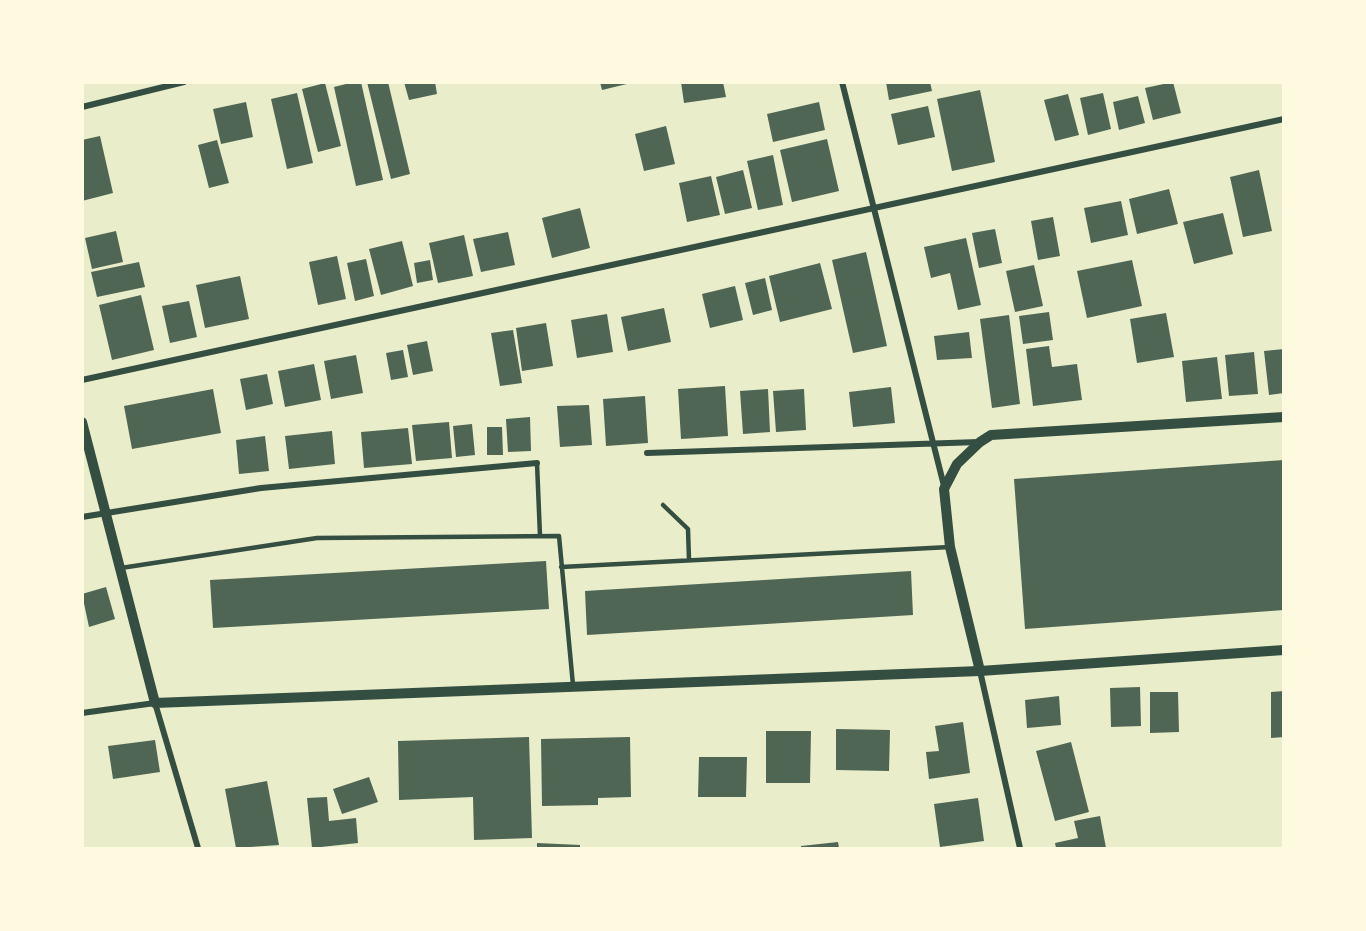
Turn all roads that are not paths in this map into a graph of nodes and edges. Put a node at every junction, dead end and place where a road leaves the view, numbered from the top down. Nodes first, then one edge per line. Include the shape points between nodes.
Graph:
1 (184, 82) edge
2 (842, 82) edge
3 (82, 108) edge
4 (1284, 119) edge
5 (873, 209) junction
6 (82, 380) edge
7 (1284, 417) edge
8 (82, 422) edge
9 (980, 442) junction
10 (934, 443) junction
11 (647, 453) dead end
12 (537, 463) joint
13 (944, 489) junction
14 (663, 505) dead end
15 (106, 513) junction
16 (82, 517) edge
17 (540, 536) junction
18 (950, 548) junction
19 (689, 560) junction
20 (561, 567) junction
21 (121, 568) junction
22 (1284, 650) edge
23 (980, 671) junction
24 (573, 685) junction
25 (155, 703) junction
26 (82, 713) edge
27 (198, 849) edge
28 (1020, 849) edge

1 - 3 street
2 - 5 street
4 - 5 street
5 - 6 street
5 - 10 street
7 - 9 street via 991,435
8 - 15 street
9 - 10 street
9 - 13 street via 957,464
10 - 11 street
10 - 13 street
12 - 15 street via 261,488
12 - 17 lane
13 - 18 street
14 - 19 lane via 688,529
15 - 16 street
15 - 21 street
17 - 20 lane via 559,536
17 - 21 lane via 317,538
18 - 19 lane
18 - 23 street
19 - 20 lane
20 - 24 lane
21 - 25 street
22 - 23 street
23 - 24 street
23 - 28 street
24 - 25 street
25 - 26 street
25 - 27 street

